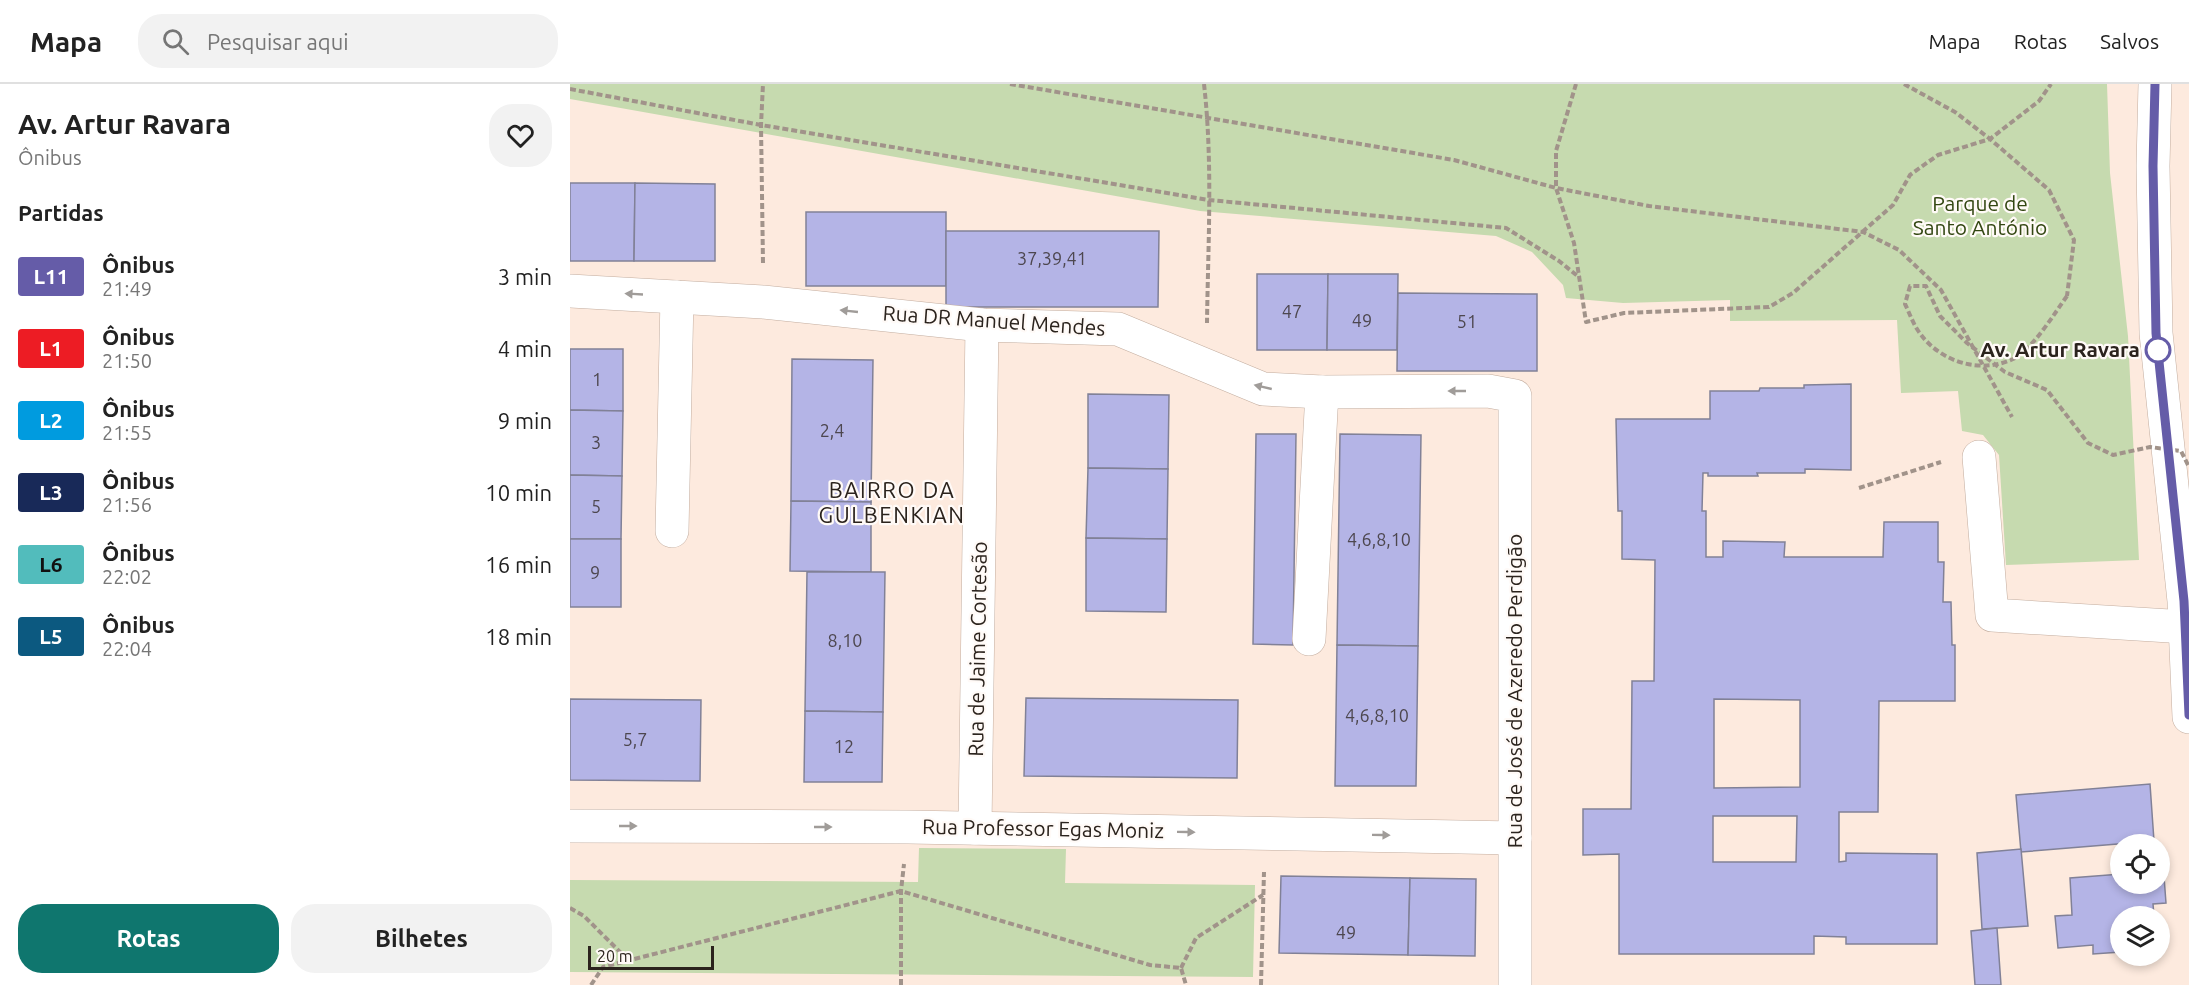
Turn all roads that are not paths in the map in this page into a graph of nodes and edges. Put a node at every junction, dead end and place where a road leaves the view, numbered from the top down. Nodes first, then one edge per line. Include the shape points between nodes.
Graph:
1 (2155, 84) edge
2 (570, 291) edge
3 (677, 297) junction
4 (982, 325) junction
5 (1322, 392) junction
6 (1515, 396) joint
7 (1979, 458) road end
8 (672, 531) dead end
9 (2186, 627) junction
10 (1309, 639) dead end
11 (2189, 717) edge
12 (570, 826) edge
13 (975, 828) junction
14 (1515, 838) junction
15 (1515, 985) edge

1 - 9 street via 2156,333
3 -> 2 street, Rua DR Manuel Mendes
4 -> 3 street, Rua DR Manuel Mendes
3 - 8 street
5 -> 4 street, Rua DR Manuel Mendes via 1263,389 1118,329
4 - 13 street, Rua de Jaime Cortesão
6 -> 5 street, Rua DR Manuel Mendes via 1488,391
5 - 10 street
6 - 14 street, Rua de José de Azeredo Perdigão
7 - 9 street via 1992,615
9 - 11 street
12 -> 13 street, Rua Professor Egas Moniz
13 -> 14 street, Rua Professor Egas Moniz
14 - 15 street, Rua de José de Azeredo Perdigão

